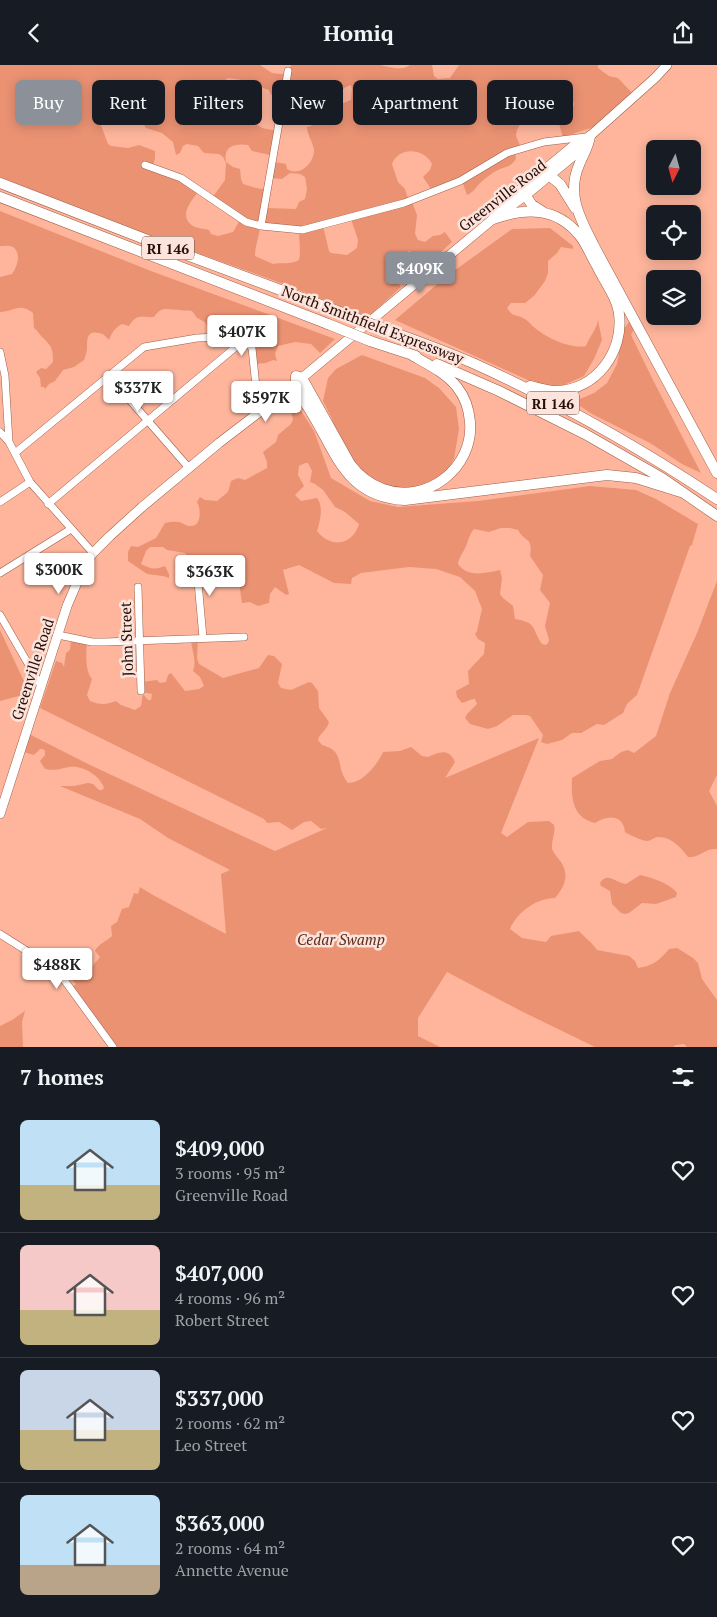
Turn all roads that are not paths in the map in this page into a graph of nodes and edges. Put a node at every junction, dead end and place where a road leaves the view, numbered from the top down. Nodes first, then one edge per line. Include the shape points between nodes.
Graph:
1 (667, 65) edge
2 (288, 71) dead end
3 (590, 136) junction
4 (145, 165) dead end
5 (547, 173) junction
6 (0, 183) edge
7 (524, 192) junction
8 (0, 197) edge
9 (576, 208) junction
10 (546, 213) junction
11 (493, 219) junction
12 (261, 226) junction
13 (244, 340) junction
14 (0, 352) edge
15 (410, 354) junction
16 (108, 375) junction
17 (499, 375) junction
18 (301, 377) junction
19 (279, 397) junction
20 (304, 401) junction
21 (258, 407) junction
22 (146, 421) junction
23 (0, 432) edge
24 (9, 442) junction
25 (219, 443) junction
26 (15, 453) junction
27 (189, 469) junction
28 (717, 473) edge
29 (30, 483) junction
30 (684, 493) junction
31 (717, 499) edge
32 (0, 502) edge
33 (48, 504) junction
34 (717, 515) edge
35 (71, 529) junction
36 (93, 553) junction
37 (192, 561) dead end
38 (0, 573) edge
39 (138, 587) dead end
40 (0, 615) edge
41 (58, 635) junction
42 (244, 637) dead end
43 (203, 638) junction
44 (140, 641) junction
45 (41, 686) junction
46 (141, 691) dead end
47 (0, 814) edge
48 (0, 934) edge
49 (113, 1047) edge

1 - 3 main road, Greenville Road
2 - 12 street
3 - 5 main road, Greenville Road via 578,142
3 - 9 highway via 588,148 578,165 574,189
3 - 12 street via 544,142 507,153 460,181 404,203 302,229
4 - 12 street via 181,178 246,222
5 - 7 main road, Greenville Road
5 - 9 highway via 560,184
6 - 17 highway, North Smithfield Expressway / RI 146, bridge
7 - 10 highway via 532,205
7 - 11 main road, Greenville Road
7 - 18 main road, Greenville Road
8 - 15 highway, North Smithfield Expressway / RI 146, bridge
9 - 28 highway
10 - 11 highway via 517,212
10 - 17 highway via 574,230 587,248 619,313 618,341 602,369 592,379 574,387 542,389
11 - 18 main road, Greenville Road
13 - 16 street via 230,335 144,347
13 - 21 street via 253,353
13 - 22 street
14 - 24 street via 5,376
15 - 18 highway via 436,369 462,393 470,413 470,433 462,458 450,475 429,488 409,493 383,489 366,481 350,464 307,388 307,379
15 - 30 highway, North Smithfield Expressway / RI 146 via 464,375 560,420
16 - 22 street
16 - 26 street
17 - 31 highway, North Smithfield Expressway / RI 146 via 599,427
18 - 19 main road, Greenville Road
18 - 20 highway
18 - 21 main road, Greenville Road
19 - 20 highway via 295,396
19 - 25 main road, Greenville Road
20 - 30 highway via 349,475 368,491 387,498 405,500 607,475 636,478
21 - 25 main road, Greenville Road
22 - 27 street
22 - 33 street
23 - 24 street
24 - 26 street
25 - 27 main road, Greenville Road
26 - 29 street
27 - 36 main road, Greenville Road
29 - 32 street
29 - 33 street
30 - 34 highway, North Smithfield Expressway / RI 146
33 - 35 street
35 - 36 street
35 - 38 street
36 - 41 main road, Greenville Road via 74,588
37 - 43 street via 198,583
39 - 44 street, John Street
40 - 45 street
41 - 44 street via 92,642
41 - 45 main road, Greenville Road
42 - 43 street
43 - 44 street
44 - 46 street, John Street
45 - 47 main road, Greenville Road
48 - 49 street via 52,967

